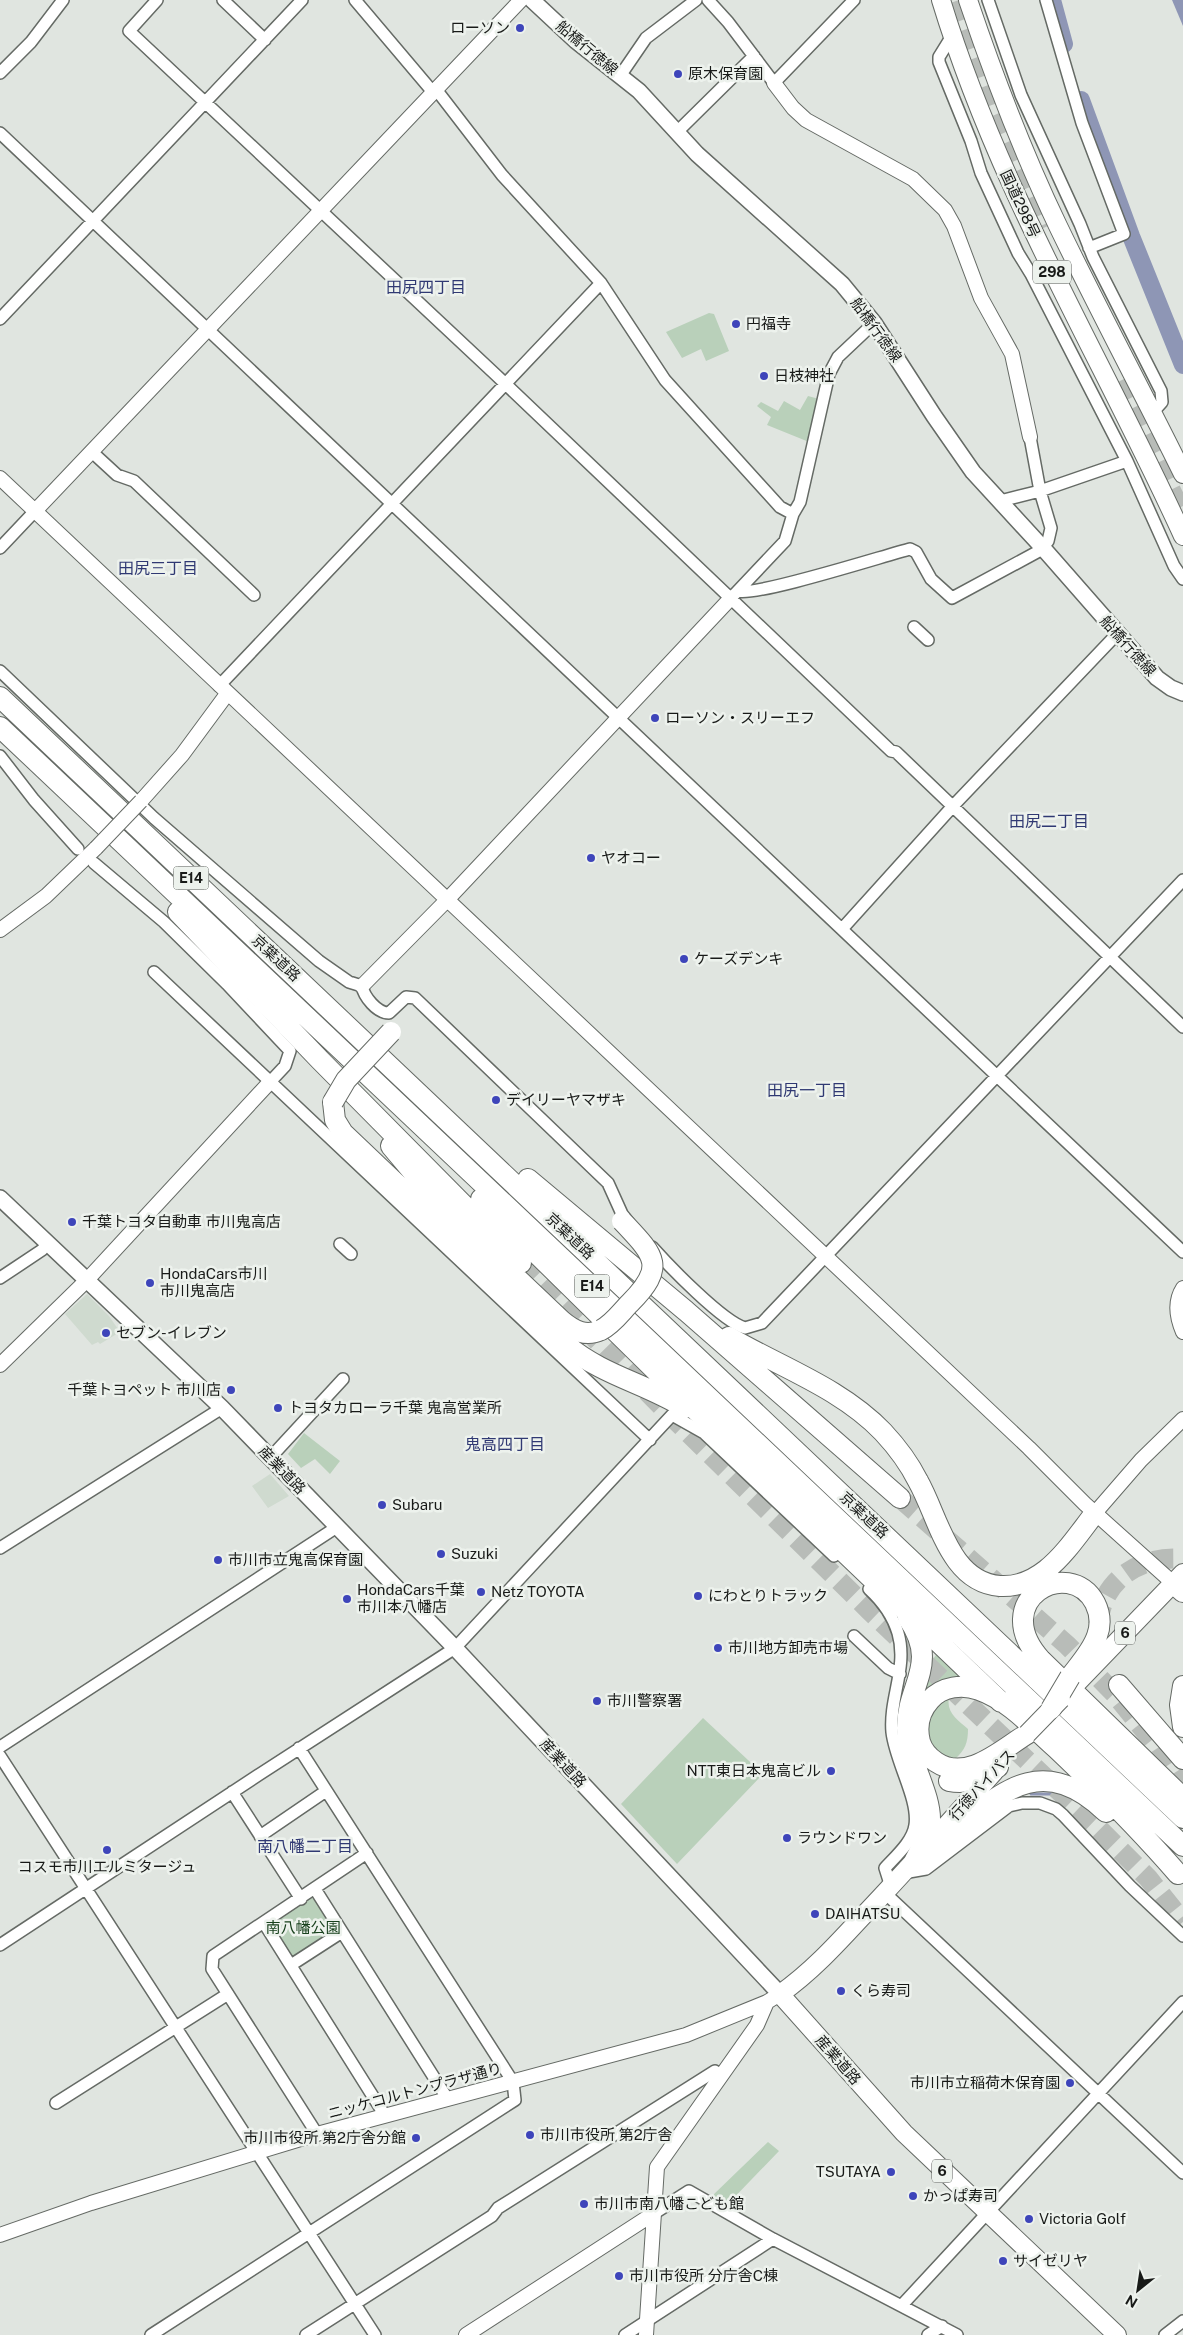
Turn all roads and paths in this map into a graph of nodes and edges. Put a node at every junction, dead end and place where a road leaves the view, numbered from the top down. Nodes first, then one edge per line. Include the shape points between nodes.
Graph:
1 (63, 0) edge
2 (157, 0) edge
3 (223, 0) edge
4 (302, 0) edge
5 (356, 0) edge
6 (521, 0) edge
7 (532, 0) edge
8 (696, 0) edge
9 (708, 0) edge
10 (854, 0) edge
11 (941, 0) edge
12 (969, 0) edge
13 (1046, 0) edge
14 (989, 2) edge
15 (952, 36) junction
16 (265, 40) junction
17 (754, 56) junction
18 (2, 66) edge
19 (620, 76) junction
20 (774, 83) junction
21 (434, 90) junction
22 (205, 100) junction
23 (677, 132) junction
24 (0, 133) edge
25 (320, 210) junction
26 (93, 221) junction
27 (1089, 248) junction
28 (601, 283) junction
29 (0, 319) edge
30 (874, 323) junction
31 (207, 329) junction
32 (504, 384) junction
33 (1153, 412) junction
34 (1030, 437) joint
35 (92, 452) junction
36 (1126, 461) junction
37 (1183, 474) edge
38 (0, 478) edge
39 (1040, 491) junction
40 (1000, 501) junction
41 (392, 505) junction
42 (35, 511) junction
43 (793, 514) junction
44 (1183, 536) edge
45 (0, 548) edge
46 (1043, 548) junction
47 (1183, 579) edge
48 (254, 595) dead end
49 (734, 595) junction
50 (914, 627) dead end
51 (1118, 634) junction
52 (928, 640) dead end
53 (0, 671) edge
54 (223, 690) junction
55 (1181, 694) edge
56 (0, 697) edge
57 (617, 718) junction
58 (0, 726) edge
59 (0, 756) edge
60 (54, 779) junction
61 (953, 806) junction
62 (78, 849) dead end
63 (94, 863) dead end
64 (1183, 880) edge
65 (447, 900) junction
66 (842, 929) junction
67 (0, 930) edge
68 (1110, 958) junction
69 (154, 972) dead end
70 (362, 986) junction
71 (1183, 1027) edge
72 (391, 1032) dead end
73 (340, 1047) junction
74 (383, 1059) junction
75 (320, 1060) junction
76 (997, 1077) junction
77 (270, 1082) junction
78 (0, 1198) edge
79 (622, 1221) dead end
80 (48, 1243) junction
81 (340, 1244) dead end
82 (1183, 1252) edge
83 (351, 1254) dead end
84 (824, 1256) junction
85 (521, 1262) tunnel mouth
86 (0, 1278) edge
87 (87, 1280) junction
88 (1183, 1288) edge
89 (686, 1311) junction
90 (1183, 1332) edge
91 (0, 1365) edge
92 (343, 1379) dead end
93 (222, 1408) junction
94 (1183, 1419) edge
95 (708, 1422) junction
96 (650, 1440) junction
97 (270, 1458) junction
98 (900, 1498) tunnel mouth
99 (1095, 1513) junction
100 (337, 1527) junction
101 (0, 1548) edge
102 (1180, 1583) edge
103 (880, 1584) junction
104 (854, 1636) dead end
105 (455, 1648) junction
106 (900, 1674) junction
107 (1074, 1680) junction
108 (1119, 1685) dead end
109 (1183, 1686) edge
110 (1001, 1702) junction
111 (1051, 1709) joint
112 (1183, 1727) edge
113 (1027, 1734) junction
114 (0, 1747) edge
115 (298, 1748) junction
116 (910, 1750) junction
117 (0, 1756) edge
118 (1183, 1759) edge
119 (998, 1767) junction
120 (326, 1791) junction
121 (232, 1792) junction
122 (1183, 1798) edge
123 (1183, 1818) edge
124 (260, 1836) junction
125 (1183, 1846) edge
126 (367, 1853) junction
127 (909, 1867) junction
128 (1181, 1877) edge
129 (85, 1889) junction
130 (315, 1889) junction
131 (888, 1890) junction
132 (301, 1899) junction
133 (264, 1923) junction
134 (342, 1932) junction
135 (1183, 1936) edge
136 (0, 1945) edge
137 (291, 1965) junction
138 (228, 1994) junction
139 (774, 1998) junction
140 (1183, 2002) edge
141 (176, 2027) junction
142 (721, 2075) junction
143 (513, 2082) junction
144 (1099, 2093) junction
145 (448, 2098) junction
146 (56, 2103) dead end
147 (384, 2114) junction
148 (317, 2134) junction
149 (257, 2151) junction
150 (1183, 2173) edge
151 (986, 2212) junction
152 (653, 2214) junction
153 (310, 2233) junction
154 (0, 2234) edge
155 (773, 2239) junction
156 (355, 2303) junction
157 (902, 2305) junction
158 (1183, 2322) edge
159 (942, 2326) junction
160 (647, 2328) edge
161 (152, 2335) edge
162 (306, 2335) edge
163 (375, 2335) edge
164 (466, 2335) edge
165 (625, 2335) edge
166 (928, 2335) edge
167 (957, 2335) edge
168 (1117, 2335) edge
169 (1165, 2335) edge

1 - 18 street via 31,42
2 - 22 street via 129,31
3 - 16 street
4 - 16 street
5 - 21 street
6 - 21 street
7 - 19 main road, 船橋行徳線
8 - 19 street via 646,38
9 - 17 street
10 - 20 street
11 - 15 main road, 国道298号 / 298
12 - 14 street via 980,4
12 - 33 main road, 国道298号 / 298 via 1005,105 1031,167
13 - 27 street via 1082,123 1124,234
14 - 27 street via 1021,95
15 - 36 street via 939,62 981,173 1018,253
15 - 44 main road, 国道298号 / 298 via 1011,187
16 - 22 street
17 - 20 street
17 - 23 street
19 - 23 main road, 船橋行徳線 via 639,91
20 - 34 street via 792,108 806,120 913,180 946,210 981,298 1012,354
21 - 25 street
21 - 28 street via 502,175
22 - 25 street
22 - 26 street
23 - 30 main road, 船橋行徳線 via 842,284
24 - 26 street
25 - 31 street
25 - 32 street
26 - 29 street
26 - 31 street
27 - 33 street via 1161,390 1162,402
28 - 32 street
28 - 43 street via 665,380 780,507
30 - 40 main road, 船橋行徳線 via 963,458
30 - 43 street via 838,357 829,374 800,502
31 - 35 street
31 - 41 street
32 - 41 street
32 - 49 street
33 - 37 main road, 国道298号 / 298
34 - 39 street
35 - 42 street
35 - 48 street via 116,475 134,481
36 - 39 street
36 - 47 street
38 - 42 street
39 - 40 street
39 - 46 street via 1051,528
40 - 46 main road, 船橋行徳線
41 - 54 street
41 - 57 street
42 - 45 street
42 - 54 street
43 - 49 street via 785,541
46 - 49 street via 952,598 931,579 916,552 910,549
46 - 51 main road, 船橋行徳線
49 - 57 street
49 - 61 street via 884,744
50 - 52 street
51 - 55 main road, 船橋行徳線 via 1157,678
51 - 61 street
53 - 70 street via 154,818 320,961 349,982
54 - 65 street
54 - 67 street, bridge via 182,755 141,801 46,896
56 - 74 highway, 京葉道路 / E14
57 - 65 street
57 - 66 street
58 - 60 highway, 京葉道路 / E14
59 - 62 street
60 - 73 highway, 京葉道路 / E14
60 - 75 highway
61 - 66 street
61 - 68 street
63 - 77 street via 171,929 290,1051 285,1066
64 - 68 street
65 - 70 street
65 - 84 street
66 - 76 street
68 - 71 street
68 - 76 street
69 - 77 street
70 - 84 street via 364,996 386,1014 406,997 415,998 608,1183 627,1221 697,1292 738,1326 751,1328 762,1323
72 - 95 highway, bridge via 346,1080 333,1102 335,1120 343,1133 565,1344 599,1368 661,1394
73 - 95 highway via 481,1199
73 - 125 highway, 京葉道路 / E14
74 - 89 highway
74 - 123 highway, 京葉道路 / E14
75 - 79 highway, bridge via 444,1210 575,1330 586,1333 602,1330 649,1280 652,1260 648,1249
75 - 85 highway
76 - 82 street
76 - 84 street
77 - 87 street
77 - 96 street
78 - 80 main road, 産業道路
80 - 86 street
80 - 87 main road, 産業道路
81 - 83 street
84 - 99 street
87 - 91 street
87 - 93 main road, 産業道路
88 - 90 street via 1177,1303
89 - 98 highway
89 - 99 highway via 843,1398 872,1421 913,1472 954,1556 967,1572 983,1582 1012,1586 1039,1575 1055,1562
92 - 97 street
93 - 97 main road, 産業道路
93 - 101 street
94 - 99 street via 1141,1460
95 - 103 highway
96 - 105 street
96 - 106 street via 672,1415 704,1433 880,1600 898,1632 902,1654
97 - 100 main road, 産業道路
99 - 102 street
100 - 105 main road, 産業道路
100 - 114 street
102 - 107 main road, 6
103 - 110 highway
103 - 116 highway via 907,1616 920,1641 921,1672 907,1721
104 - 106 street via 888,1668
105 - 115 street
105 - 139 main road, 産業道路
106 - 131 street via 893,1705 892,1732 916,1818 912,1836 885,1868
107 - 111 highway, bridge
107 - 122 highway via 1097,1637 1099,1613 1092,1598 1081,1589 1069,1584 1055,1584 1035,1593 1025,1609 1022,1621 1028,1642 1041,1660
108 - 118 highway
109 - 112 highway via 1180,1705
110 - 113 highway via 970,1688 952,1688 938,1693 926,1704 918,1720 924,1750 940,1765 960,1769 976,1765
110 - 128 highway via 1021,1716 1091,1782 1139,1829
111 - 113 main road, 行徳バイパス, bridge
113 - 119 main road, 行徳バイパス
115 - 120 street
115 - 121 street
116 - 119 highway via 924,1768 954,1782 982,1778
116 - 127 highway via 930,1814 929,1829
117 - 129 street
119 - 127 main road, 行徳バイパス
120 - 124 street
120 - 126 street
121 - 124 street
121 - 129 street
124 - 132 street
126 - 130 street
126 - 143 street
127 - 128 highway via 1001,1794 1020,1784 1042,1781 1065,1784 1088,1797
127 - 131 main road, 行徳バイパス
127 - 135 street via 926,1869 1002,1809 1022,1803 1040,1803 1063,1815
129 - 136 street
129 - 141 street
130 - 132 street
130 - 134 street
131 - 139 main road, 行徳バイパス via 803,1978
131 - 144 street
132 - 133 street
133 - 137 street
133 - 138 street via 213,1956 212,1969
134 - 137 street
134 - 145 street
137 - 147 street
138 - 141 street
138 - 148 street
139 - 142 street
139 - 143 street, ニッケコルトンプラザ通り via 686,2035
139 - 151 main road, 産業道路 / 6 via 904,2134
140 - 144 street
141 - 146 street
141 - 149 street
142 - 152 street via 657,2167
142 - 156 street via 715,2071 581,2154 498,2208 492,2216
143 - 145 street, ニッケコルトンプラザ通り
143 - 153 street via 515,2100 512,2103
144 - 150 street
144 - 151 street
145 - 147 street, ニッケコルトンプラザ通り
147 - 148 street, ニッケコルトンプラザ通り
148 - 149 street, ニッケコルトンプラザ通り
149 - 153 street
149 - 154 street, ニッケコルトンプラザ通り
151 - 157 street
151 - 168 main road, 産業道路 / 6
152 - 155 street via 689,2191
152 - 160 street
152 - 164 street
153 - 156 street
153 - 161 street
155 - 157 street
155 - 160 street
156 - 162 street
156 - 163 street
157 - 159 street
158 - 169 street
159 - 166 street
159 - 167 street
160 - 165 street

